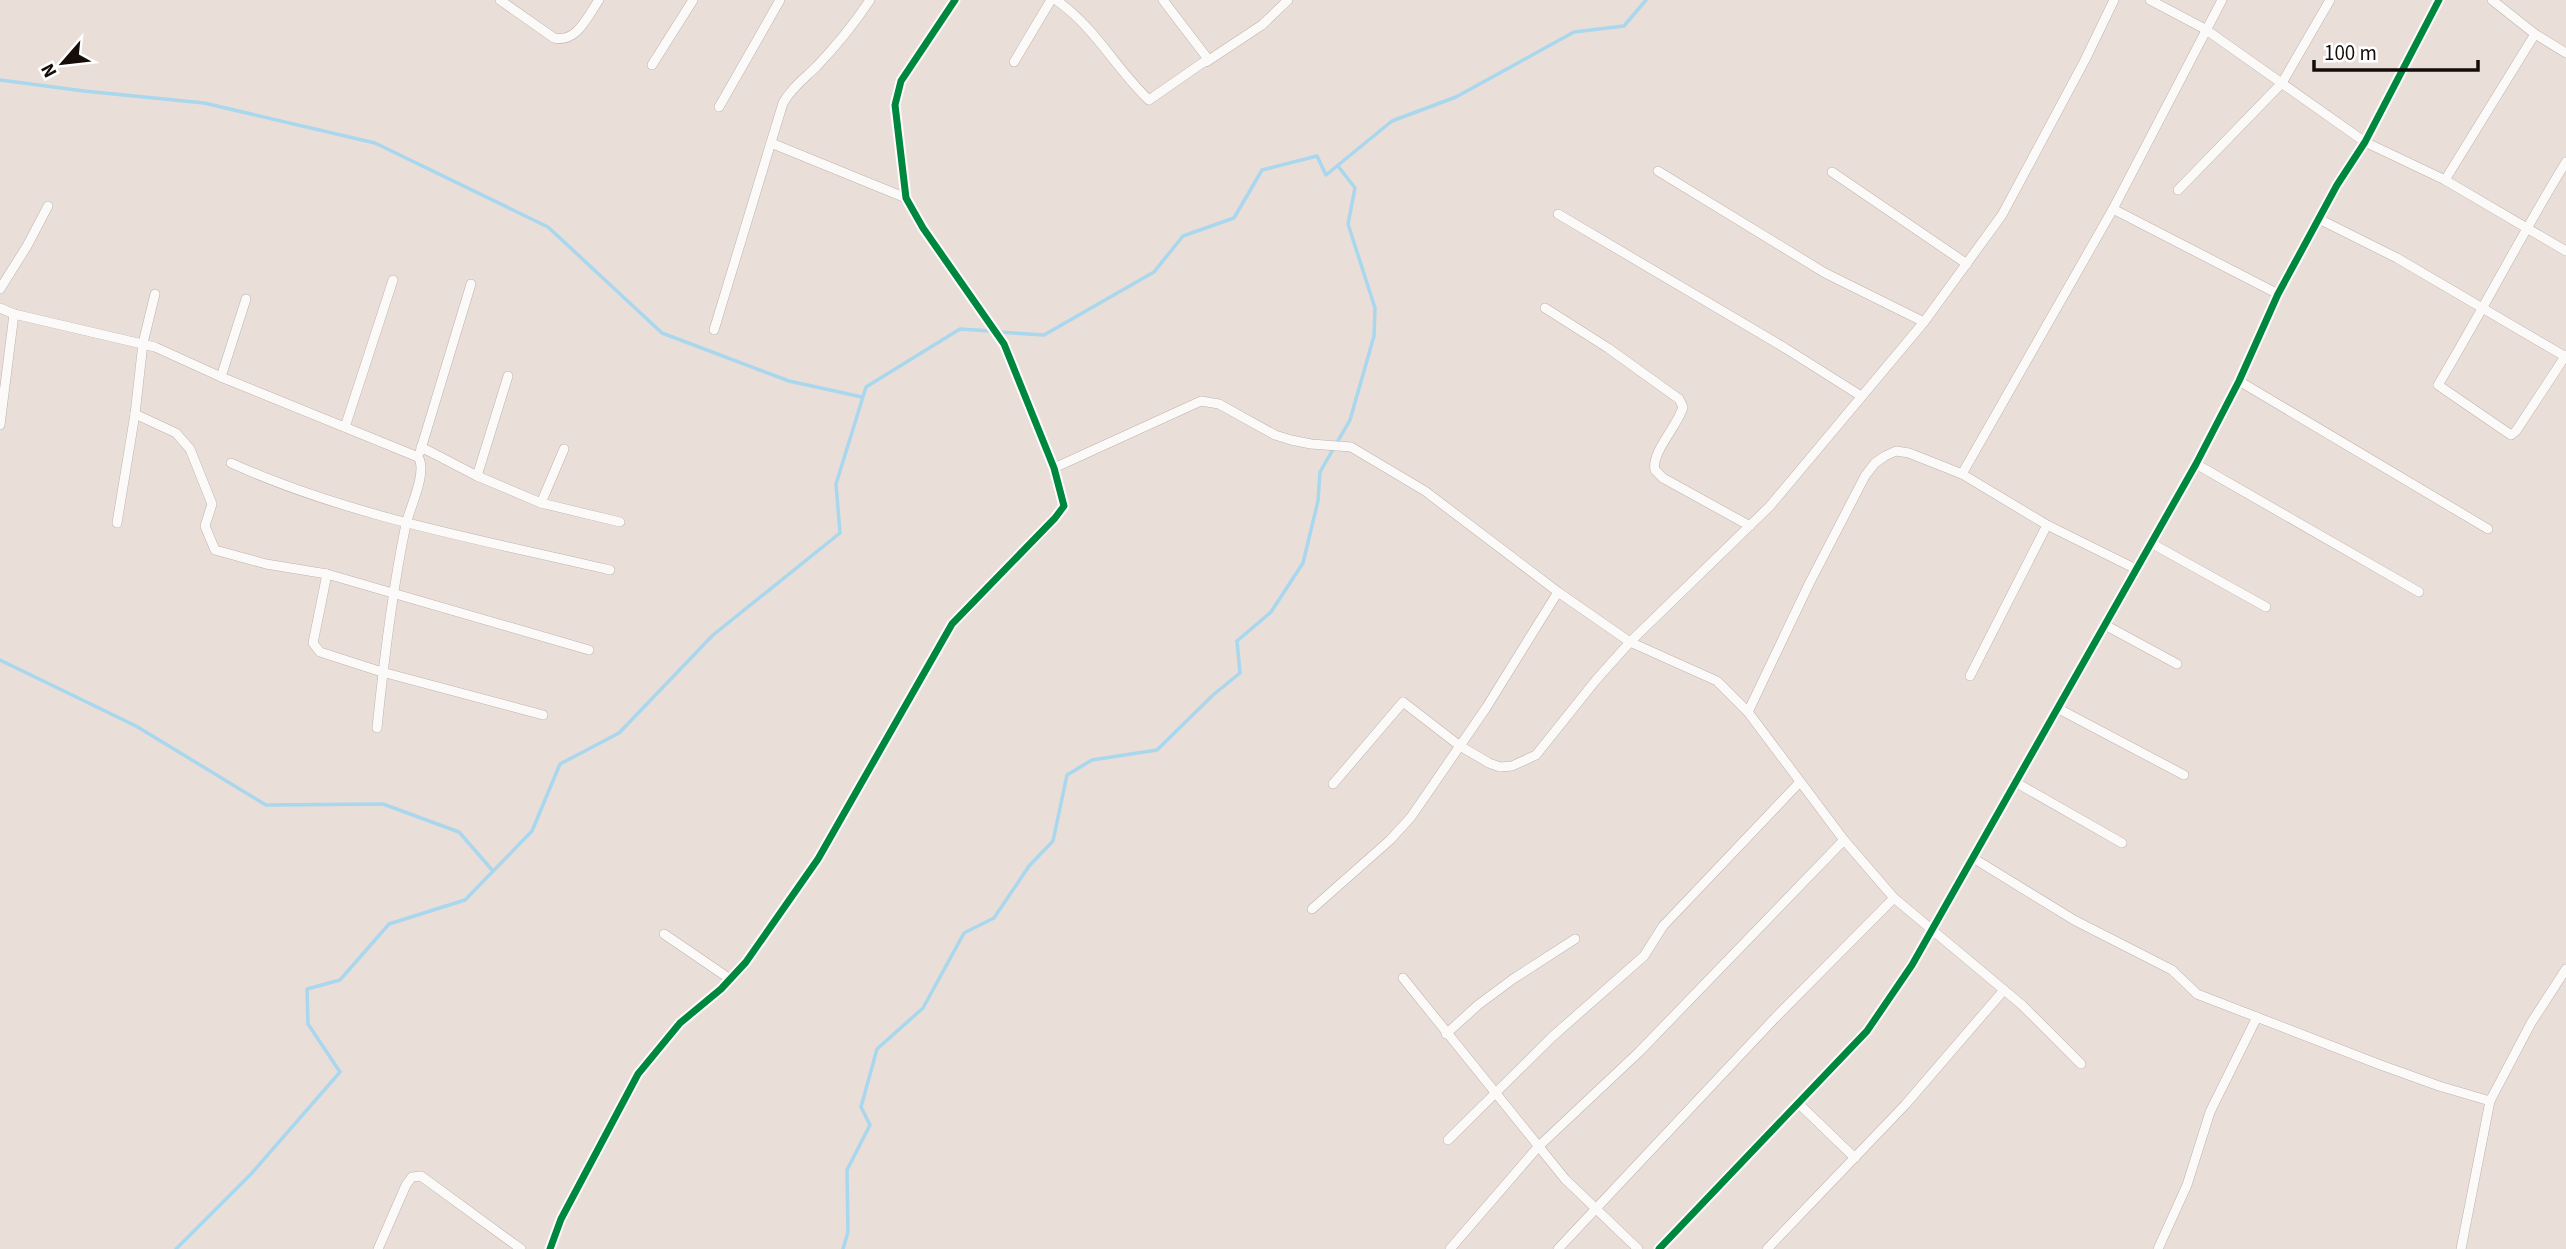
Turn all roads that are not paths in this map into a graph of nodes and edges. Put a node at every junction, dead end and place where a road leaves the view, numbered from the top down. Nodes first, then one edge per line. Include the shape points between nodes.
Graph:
1 (500, 0) edge
2 (599, 0) edge
3 (694, 0) edge
4 (780, 0) edge
5 (870, 0) edge
6 (955, 0) edge
7 (1051, 0) edge
8 (1056, 0) edge
9 (1163, 0) edge
10 (1288, 0) edge
11 (2114, 0) edge
12 (2150, 0) edge
13 (2221, 0) edge
14 (2330, 0) edge
15 (2439, 0) edge
16 (2492, 0) edge
17 (2205, 29) junction
18 (2535, 34) junction
19 (2566, 54) edge
20 (1014, 62) dead end
21 (1206, 62) junction
22 (652, 65) dead end
23 (2282, 83) junction
24 (719, 107) dead end
25 (2365, 142) junction
26 (771, 143) junction
27 (2566, 162) edge
28 (1658, 171) dead end
29 (1832, 172) dead end
30 (2445, 180) junction
31 (2178, 190) dead end
32 (906, 198) junction
33 (48, 206) dead end
34 (2113, 209) junction
35 (1558, 214) dead end
36 (2319, 219) junction
37 (2527, 227) junction
38 (2566, 251) edge
39 (1967, 264) junction
40 (393, 280) dead end
41 (471, 284) dead end
42 (0, 289) edge
43 (155, 294) dead end
44 (2278, 294) junction
45 (246, 299) dead end
46 (0, 308) edge
47 (1545, 308) dead end
48 (2484, 308) junction
49 (14, 314) junction
50 (1924, 322) junction
51 (714, 330) dead end
52 (143, 344) junction
53 (2566, 356) edge
54 (509, 376) dead end
55 (221, 377) junction
56 (2239, 381) junction
57 (1861, 397) junction
58 (135, 414) junction
59 (0, 425) edge
60 (345, 427) junction
61 (564, 449) dead end
62 (419, 452) junction
63 (231, 463) dead end
64 (2196, 464) junction
65 (1054, 468) junction
66 (1962, 474) junction
67 (477, 476) junction
68 (541, 503) junction
69 (407, 522) junction
70 (620, 522) dead end
71 (117, 523) dead end
72 (2048, 525) junction
73 (1750, 526) junction
74 (2488, 529) dead end
75 (2151, 543) junction
76 (2136, 569) junction
77 (610, 570) dead end
78 (327, 575) junction
79 (1558, 592) junction
80 (2419, 592) dead end
81 (394, 596) junction
82 (2266, 607) dead end
83 (2105, 625) junction
84 (1630, 642) junction
85 (589, 650) dead end
86 (2177, 664) dead end
87 (382, 672) junction
88 (1970, 676) dead end
89 (2057, 708) junction
90 (1748, 712) junction
91 (543, 715) dead end
92 (377, 728) dead end
93 (1460, 746) junction
94 (2185, 775) dead end
95 (2015, 782) junction
96 (1799, 783) junction
97 (1333, 784) dead end
98 (1844, 840) junction
99 (2122, 843) dead end
100 (1973, 858) junction
101 (1894, 898) junction
102 (1312, 909) dead end
103 (1932, 932) junction
104 (664, 934) dead end
105 (1575, 939) dead end
106 (2566, 969) edge
107 (1403, 978) dead end
108 (730, 979) junction
109 (2004, 990) junction
110 (2257, 1017) junction
111 (1446, 1034) junction
112 (2081, 1064) dead end
113 (1495, 1093) junction
114 (2490, 1101) junction
115 (1799, 1104) junction
116 (1448, 1140) dead end
117 (1538, 1147) junction
118 (1855, 1158) junction
119 (1595, 1208) junction
120 (378, 1249) edge
121 (521, 1249) edge
122 (550, 1249) edge
123 (1450, 1249) edge
124 (1558, 1249) edge
125 (1638, 1249) edge
126 (1659, 1249) edge
127 (1767, 1249) edge
128 (2158, 1249) edge
129 (2461, 1249) edge

1 - 2 street via 554,38 564,40 574,36
3 - 22 street
4 - 24 street
5 - 26 street via 851,29 792,88
6 - 32 street via 897,93
7 - 20 street
8 - 21 street via 1104,45 1149,100
9 - 21 street via 1206,55
10 - 21 street via 1262,25
11 - 39 street via 2028,170
12 - 17 street
13 - 17 street
14 - 23 street
15 - 25 street
16 - 18 street
17 - 23 street
17 - 34 street
18 - 19 street
18 - 30 street
23 - 25 street
23 - 31 street
25 - 30 street
25 - 36 street
26 - 32 street
26 - 51 street
27 - 37 street
28 - 50 street via 1825,273
29 - 39 street
30 - 37 street
32 - 65 street via 1004,344
33 - 42 street
34 - 44 street
34 - 66 street
35 - 57 street
36 - 44 street
36 - 48 street
37 - 38 street
37 - 48 street
39 - 50 street
40 - 60 street
41 - 62 street
43 - 52 street
44 - 56 street
45 - 55 street
46 - 49 street
47 - 73 street via 1679,399 1684,407 1680,419 1655,457 1655,470
48 - 53 street
48 - 53 street via 2438,385 2507,433 2516,431
49 - 52 street
49 - 59 street
50 - 57 street
52 - 55 street
52 - 58 street
54 - 67 street
55 - 60 street
56 - 64 street
56 - 74 street
57 - 73 street
58 - 71 street
58 - 78 street via 176,433 190,449 212,504 205,526 215,550
60 - 62 street
61 - 68 street
62 - 67 street
62 - 69 street via 422,466
63 - 69 street via 279,485
64 - 75 street
64 - 80 street
65 - 79 street via 1201,401 1211,401 1283,438 1351,447 1425,491
65 - 108 street via 1063,499 1061,512 952,624 818,859
66 - 72 street
66 - 90 street via 1896,451 1875,463 1809,584
67 - 68 street
68 - 70 street
69 - 77 street
69 - 81 street
72 - 76 street
72 - 88 street
73 - 84 street
75 - 76 street
75 - 82 street
76 - 83 street
78 - 81 street
78 - 87 street via 314,648
79 - 84 street
79 - 93 street
81 - 85 street
81 - 87 street
83 - 86 street
83 - 89 street
84 - 90 street via 1717,681
84 - 93 street via 1536,755 1500,767
87 - 91 street
87 - 92 street
89 - 94 street
89 - 95 street
90 - 96 street
93 - 97 street via 1403,702
93 - 102 street via 1390,840
95 - 99 street
95 - 100 street
96 - 98 street
96 - 113 street via 1663,926 1644,957
98 - 101 street
98 - 117 street via 1639,1052
100 - 103 street
100 - 110 street via 2074,920 2172,970 2197,994
101 - 103 street
101 - 119 street
103 - 109 street
103 - 115 street via 1867,1031
104 - 108 street
105 - 111 street via 1513,979
106 - 114 street
107 - 111 street
108 - 122 street via 680,1023 638,1074 561,1219
109 - 112 street
109 - 118 street
110 - 114 street
110 - 128 street via 2210,1112 2187,1185
111 - 113 street
113 - 116 street
113 - 117 street
114 - 129 street
115 - 118 street
115 - 126 street
117 - 119 street
117 - 123 street
118 - 127 street
119 - 124 street
119 - 125 street
120 - 121 street via 407,1185 412,1177 421,1176

